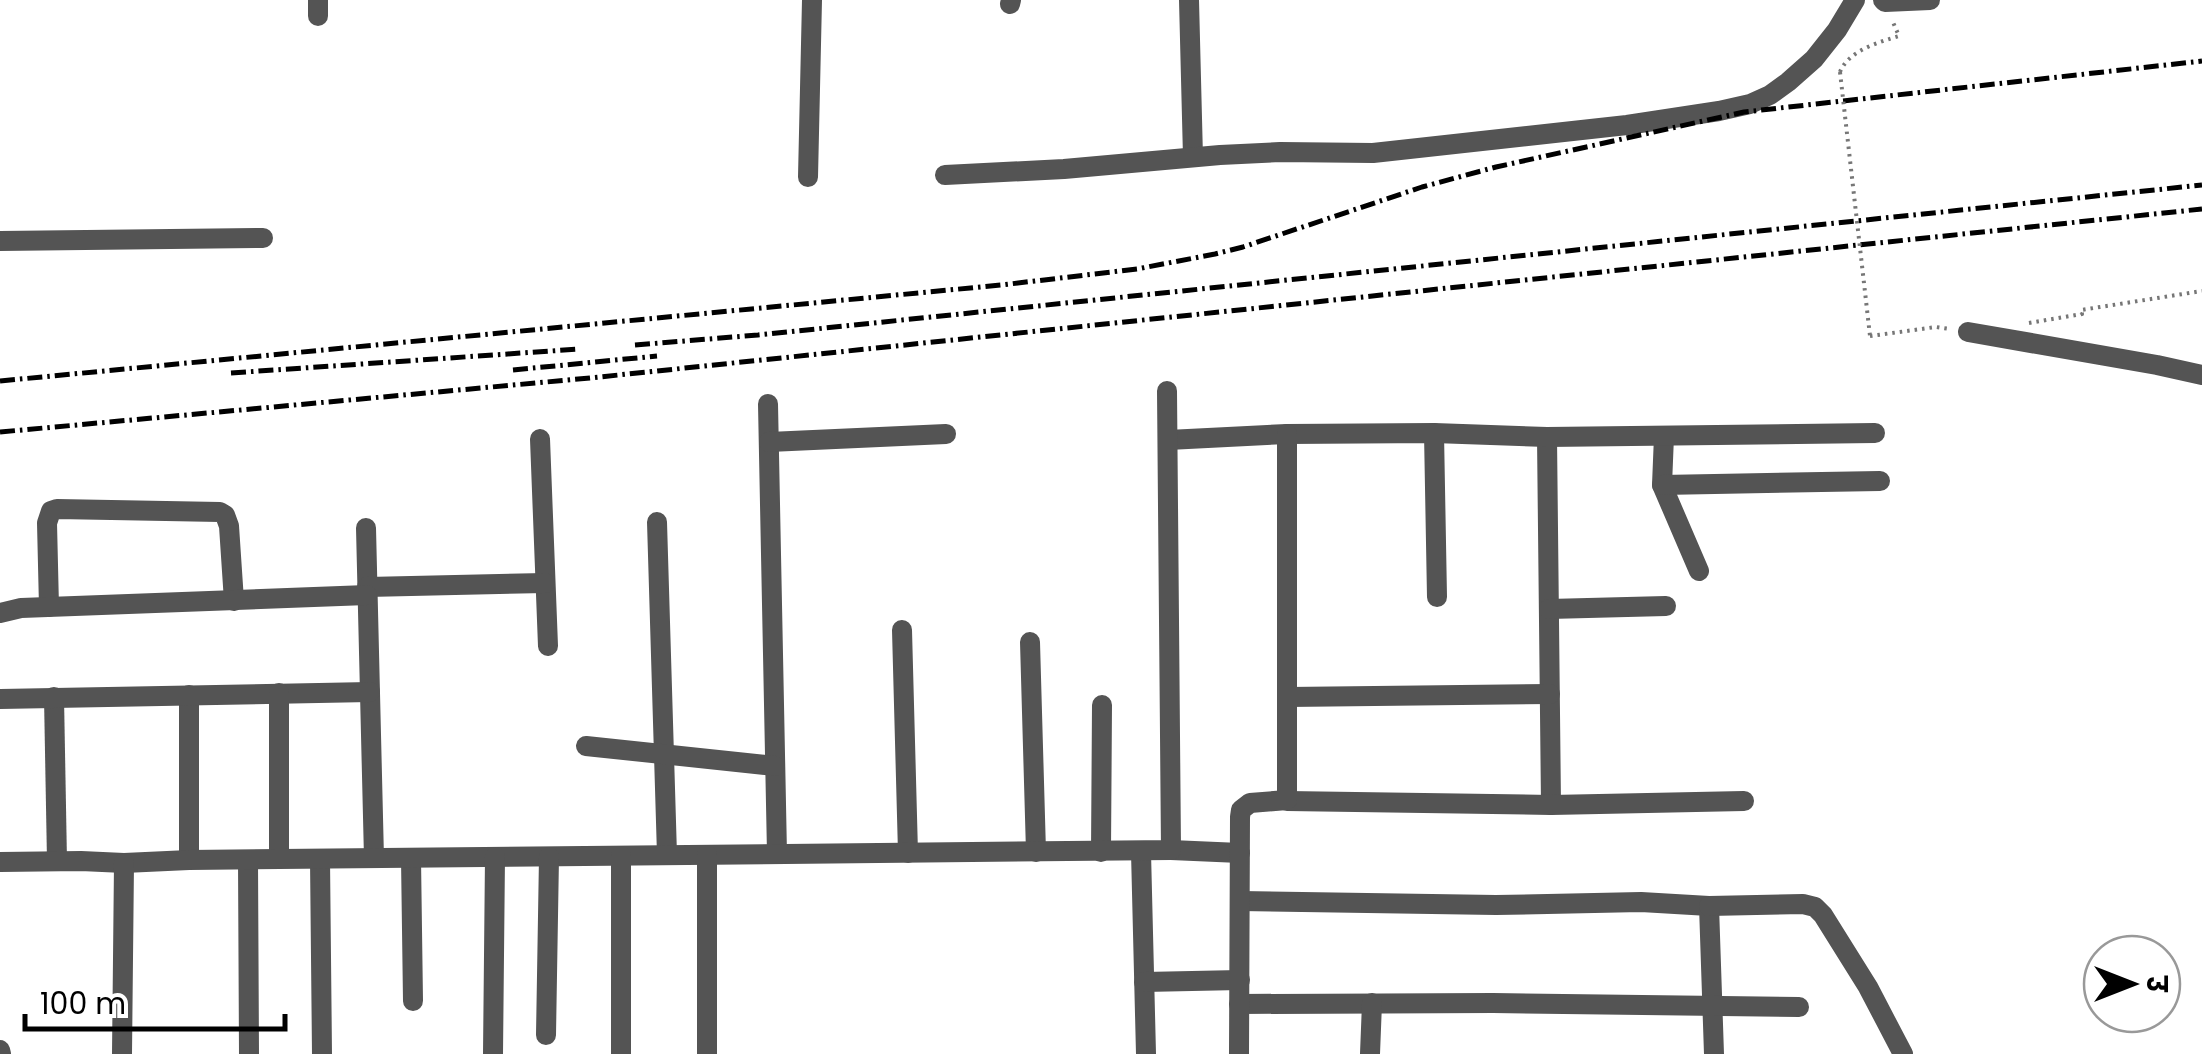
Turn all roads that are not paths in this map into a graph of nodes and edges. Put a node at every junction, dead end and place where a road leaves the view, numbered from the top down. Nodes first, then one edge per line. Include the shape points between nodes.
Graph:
1 (812, 0) edge
2 (1189, 0) edge
3 (1856, 0) edge
4 (1930, 0) edge
5 (1884, 1) edge
6 (1193, 157) junction
7 (945, 175) dead end
8 (808, 177) dead end
9 (263, 238) dead end
10 (0, 240) edge
11 (1968, 332) road end
12 (2202, 375) edge
13 (1167, 391) dead end
14 (768, 404) dead end
15 (1434, 433) junction
16 (1875, 433) dead end
17 (946, 434) dead end
18 (1287, 434) junction
19 (1664, 436) junction
20 (1547, 437) junction
21 (540, 439) dead end
22 (1168, 440) junction
23 (769, 442) junction
24 (1880, 481) dead end
25 (1662, 485) junction
26 (657, 522) dead end
27 (366, 528) dead end
28 (1699, 571) dead end
29 (545, 582) junction
30 (367, 591) junction
31 (1438, 597) dead end
32 (234, 602) junction
33 (49, 606) junction
34 (1666, 606) dead end
35 (1549, 609) junction
36 (0, 613) edge
37 (902, 630) dead end
38 (1030, 642) dead end
39 (548, 646) dead end
40 (370, 692) junction
41 (279, 694) junction
42 (1550, 694) junction
43 (189, 695) junction
44 (54, 697) junction
45 (1288, 697) junction
46 (0, 699) edge
47 (1102, 705) dead end
48 (586, 746) dead end
49 (664, 754) junction
50 (775, 766) junction
51 (1286, 801) junction
52 (1744, 802) dead end
53 (1551, 805) junction
54 (1171, 850) junction
55 (1036, 852) junction
56 (1101, 852) junction
57 (1141, 852) junction
58 (908, 853) junction
59 (777, 854) junction
60 (1240, 854) junction
61 (667, 855) junction
62 (707, 855) junction
63 (549, 856) junction
64 (621, 856) junction
65 (495, 857) junction
66 (374, 858) junction
67 (411, 858) junction
68 (279, 859) junction
69 (320, 859) junction
70 (189, 860) junction
71 (248, 860) junction
72 (57, 861) junction
73 (0, 862) edge
74 (124, 863) junction
75 (1240, 901) junction
76 (1709, 906) junction
77 (1240, 980) junction
78 (1144, 982) junction
79 (413, 1001) dead end
80 (1372, 1003) junction
81 (1239, 1004) junction
82 (1713, 1006) junction
83 (1800, 1007) dead end
84 (546, 1036) dead end
85 (122, 1054) edge
86 (250, 1054) edge
87 (322, 1054) edge
88 (493, 1054) edge
89 (620, 1054) edge
90 (706, 1054) edge
91 (1146, 1054) edge
92 (1239, 1054) edge
93 (1370, 1054) edge
94 (1714, 1054) edge
95 (1903, 1054) edge

1 - 8 street
2 - 6 street
3 - 6 street via 1814,59 1750,104 1373,153
4 - 5 street
6 - 7 street
9 - 10 street
11 - 12 street
13 - 22 street
14 - 23 street
15 - 18 street
15 - 20 street
15 - 31 street
16 - 19 street
17 - 23 street
18 - 22 street
18 - 45 street
19 - 20 street
19 - 25 street
20 - 35 street
21 - 29 street
22 - 54 street
23 - 50 street
24 - 25 street
25 - 28 street
26 - 49 street
27 - 30 street
29 - 30 street
29 - 39 street
30 - 32 street
30 - 40 street
32 - 33 street
32 - 33 street via 229,526 220,512 57,509 47,523
33 - 36 street
34 - 35 street
35 - 42 street
37 - 58 street
38 - 55 street
40 - 41 street
40 - 66 street
41 - 43 street
41 - 68 street
42 - 45 street
42 - 53 street
43 - 44 street
43 - 70 street
44 - 46 street
44 - 72 street
45 - 51 street
47 - 56 street
48 - 49 street
49 - 50 street
49 - 61 street
50 - 59 street
51 - 53 street
51 - 60 street via 1250,803 1241,810
52 - 53 street
54 - 57 street
54 - 60 street
55 - 56 street
55 - 58 street
56 - 57 street
57 - 78 street
58 - 59 street
59 - 62 street
60 - 75 street
61 - 62 street
61 - 64 street
62 - 90 street
63 - 64 street
63 - 65 street
63 - 84 street
64 - 89 street
65 - 67 street
65 - 88 street
66 - 67 street
66 - 69 street
67 - 79 street
68 - 69 street
68 - 71 street
69 - 87 street
70 - 71 street
70 - 74 street
71 - 86 street
72 - 73 street
72 - 74 street
74 - 85 street
75 - 76 street
75 - 77 street
76 - 82 street
76 - 95 street via 1815,907
77 - 78 street
77 - 81 street
78 - 91 street
80 - 81 street
80 - 82 street
80 - 93 street
81 - 92 street
82 - 83 street
82 - 94 street

